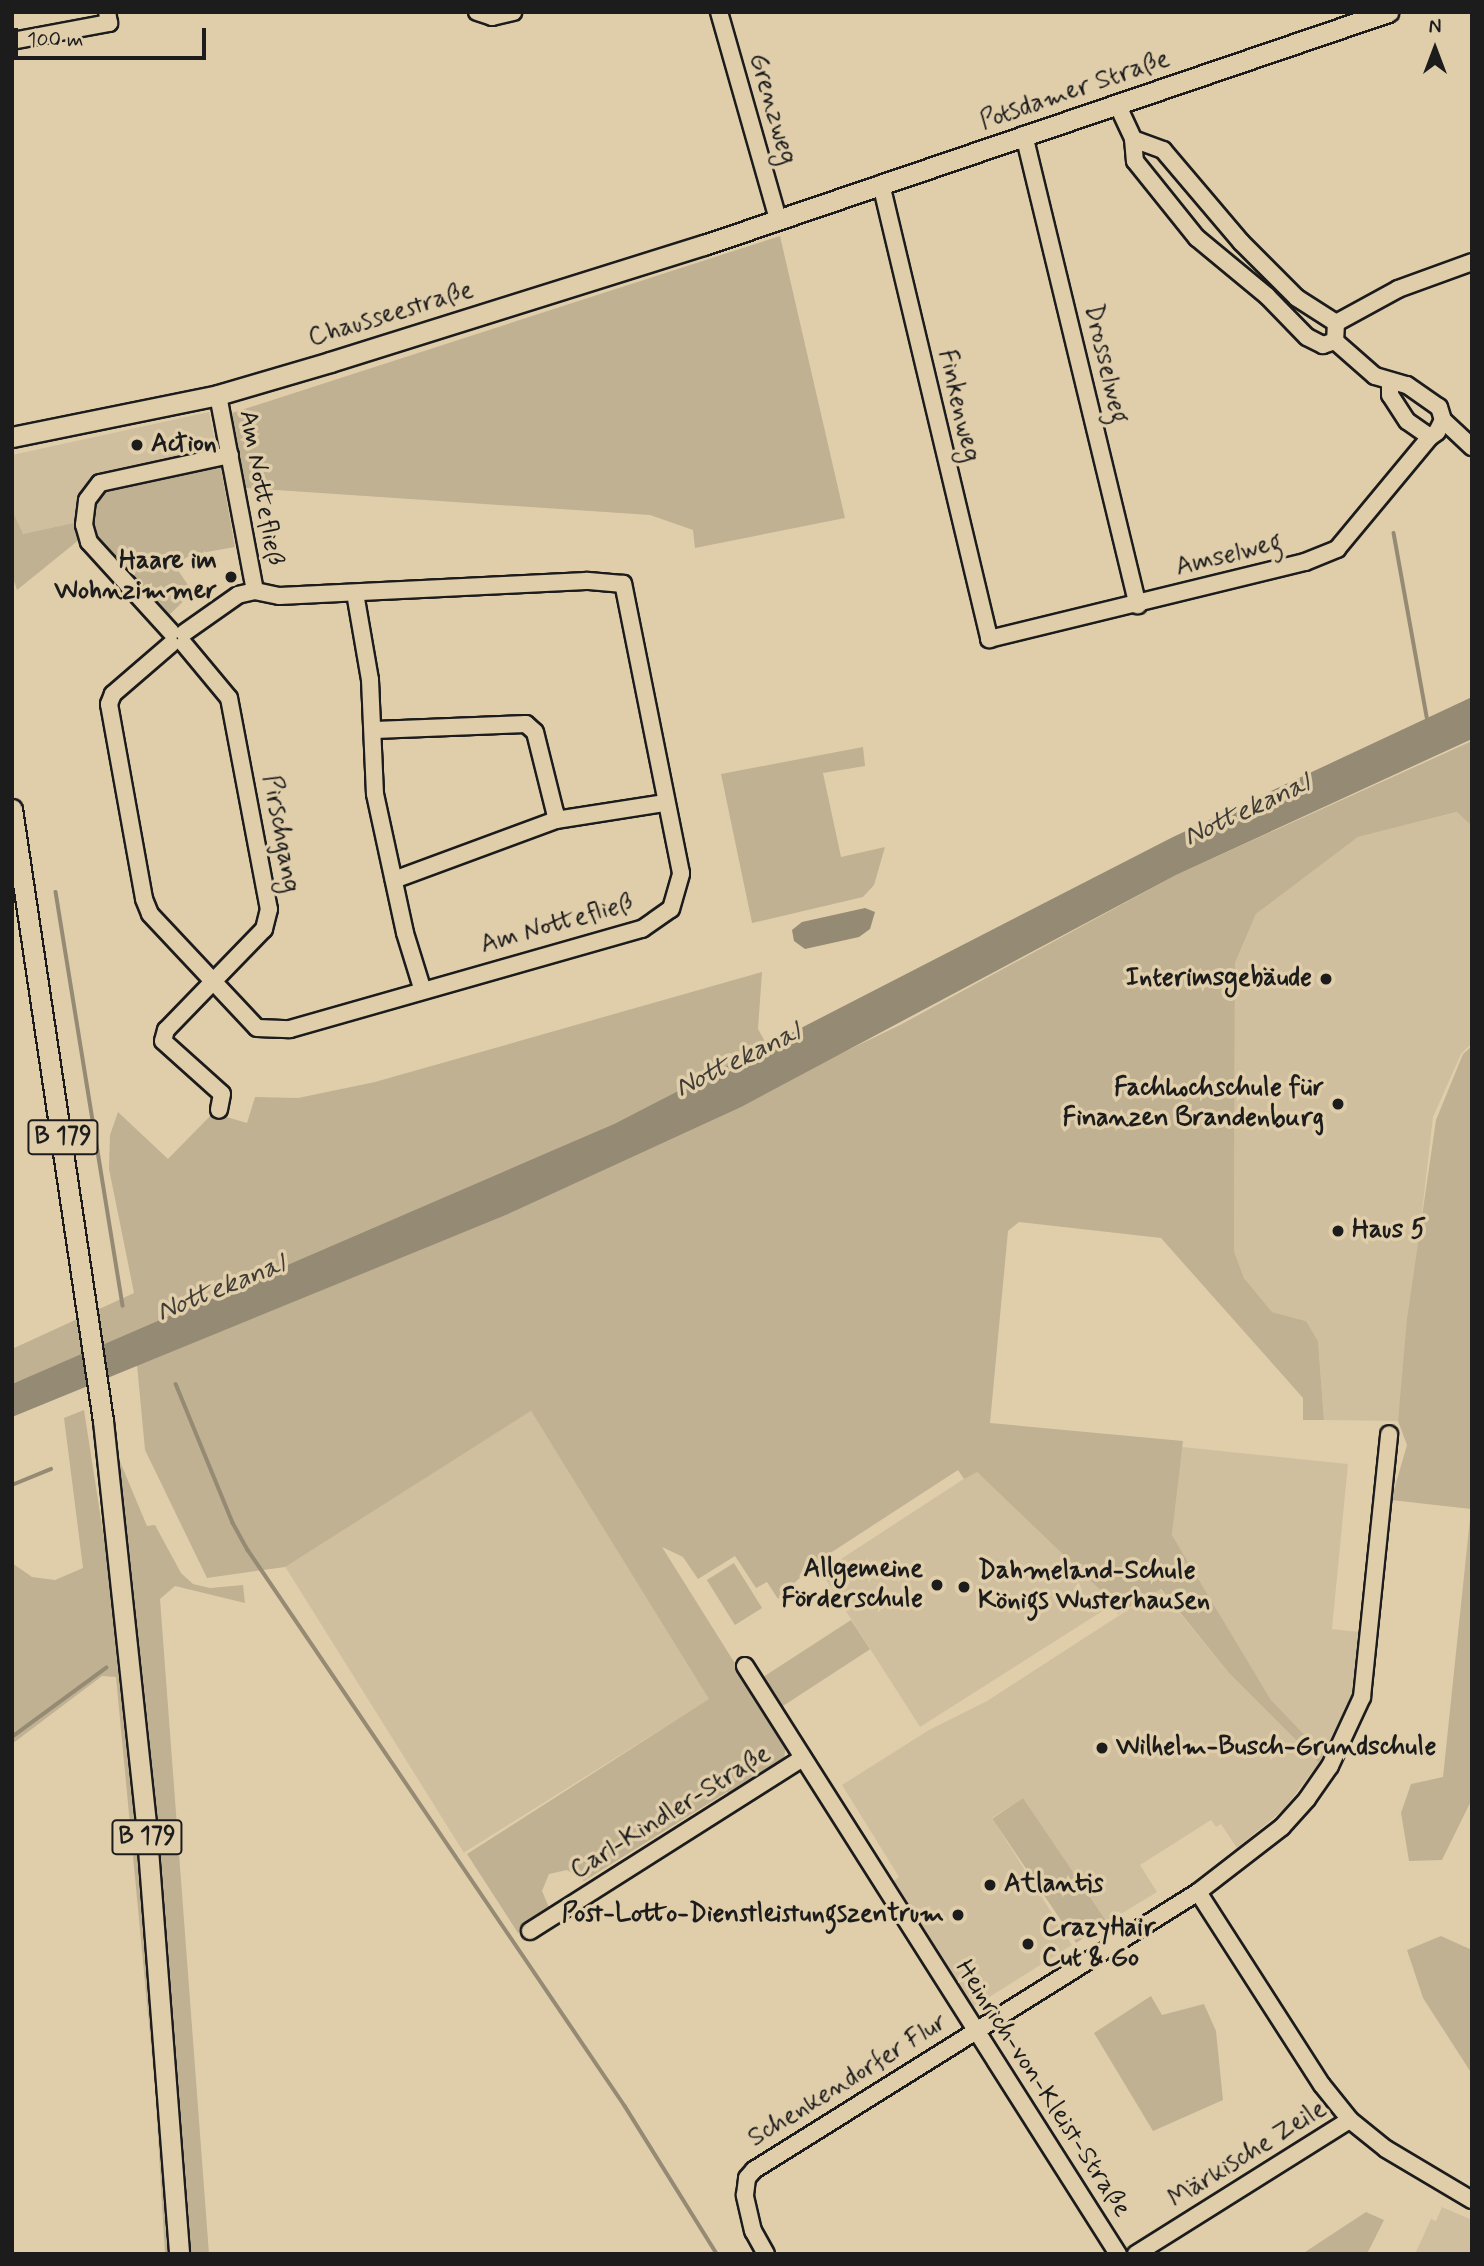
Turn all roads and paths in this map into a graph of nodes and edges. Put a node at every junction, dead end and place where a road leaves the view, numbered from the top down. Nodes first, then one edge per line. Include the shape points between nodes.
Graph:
1 (107, 12) edge
2 (477, 12) edge
3 (513, 12) edge
4 (719, 12) edge
5 (1388, 12) edge
6 (12, 41) edge
7 (1117, 104) junction
8 (1024, 135) junction
9 (1133, 139) junction
10 (881, 184) junction
11 (778, 219) junction
12 (1472, 261) edge
13 (1336, 323) junction
14 (1335, 341) junction
15 (1391, 382) junction
16 (218, 394) junction
17 (1443, 421) junction
18 (12, 437) edge
19 (1430, 437) junction
20 (1472, 447) edge
21 (230, 455) junction
22 (255, 591) junction
23 (355, 593) junction
24 (1138, 605) junction
25 (177, 638) junction
26 (989, 639) joint
27 (375, 730) junction
28 (664, 803) junction
29 (12, 809) edge
30 (556, 820) junction
31 (394, 880) junction
32 (212, 982) junction
33 (422, 988) junction
34 (219, 1110) dead end
35 (1389, 1434) dead end
36 (745, 1666) dead end
37 (803, 1758) junction
38 (1198, 1892) junction
39 (530, 1931) dead end
40 (975, 2029) junction
41 (1350, 2120) junction
42 (1472, 2200) edge
43 (179, 2254) edge
44 (766, 2254) edge
45 (1118, 2254) edge
46 (1136, 2254) edge

1 - 6 street via 109,23
2 - 3 street via 492,17
4 - 11 street, Grenzweg
5 - 7 main road, Potsdamer Straße
7 - 8 main road, Potsdamer Straße
7 - 9 street
8 - 10 main road, Potsdamer Straße
8 - 24 street, Drosselweg
9 - 13 street via 1163,150 1241,242 1297,298
9 - 14 street via 1135,162 1197,238 1268,296 1307,337 1322,345
10 - 11 main road, Potsdamer Straße
10 - 26 street, Finkenweg
11 - 16 main road, Chausseestraße
12 - 13 street via 1398,289
13 - 14 street
14 - 15 street via 1362,367
15 - 17 street via 1428,397 1439,407
15 - 19 street via 1390,394 1397,408
16 - 18 main road, Chausseestraße
16 - 21 street, Am Nottefließ
17 - 19 street, Amselweg
17 - 20 street
19 - 24 street, Amselweg via 1337,549 1305,562
21 - 22 street, Am Nottefließ
21 - 25 street, Pirschgang via 100,483 87,500 84,525 89,542
22 - 23 street, Am Nottefließ via 279,596
22 - 25 street, Am Nottefließ via 237,595
23 - 27 street
23 - 28 street, Am Nottefließ via 586,581 623,584
24 - 26 street, Amselweg
25 - 32 street, Pirschgang via 229,698 269,909 264,929
25 - 32 street, Am Nottefließ via 113,694 109,704 144,899 150,914
27 - 30 street via 526,724 535,732
27 - 31 street via 371,751 375,794
28 - 30 street
28 - 33 street, Am Nottefließ via 681,873 675,901 660,920
29 - 43 main road, B 179 via 103,1421 147,1836
30 - 31 street
31 - 33 street
32 - 33 street, Am Nottefließ via 257,1028 270,1032
32 - 34 street, Pirschgang via 166,1030 163,1041 222,1094
35 - 38 street via 1359,1710 1330,1766 1290,1818
36 - 37 street, Heinrich-von-Kleist-Straße
37 - 39 street, Carl-Kindler-Straße
37 - 40 street, Heinrich-von-Kleist-Straße
38 - 40 street
38 - 41 street via 1322,2085
40 - 44 street, Schenkendorfer Flur via 750,2174 745,2187 748,2214
40 - 45 street, Heinrich-von-Kleist-Straße
41 - 42 street via 1386,2148
41 - 46 street, Märkische Zeile

